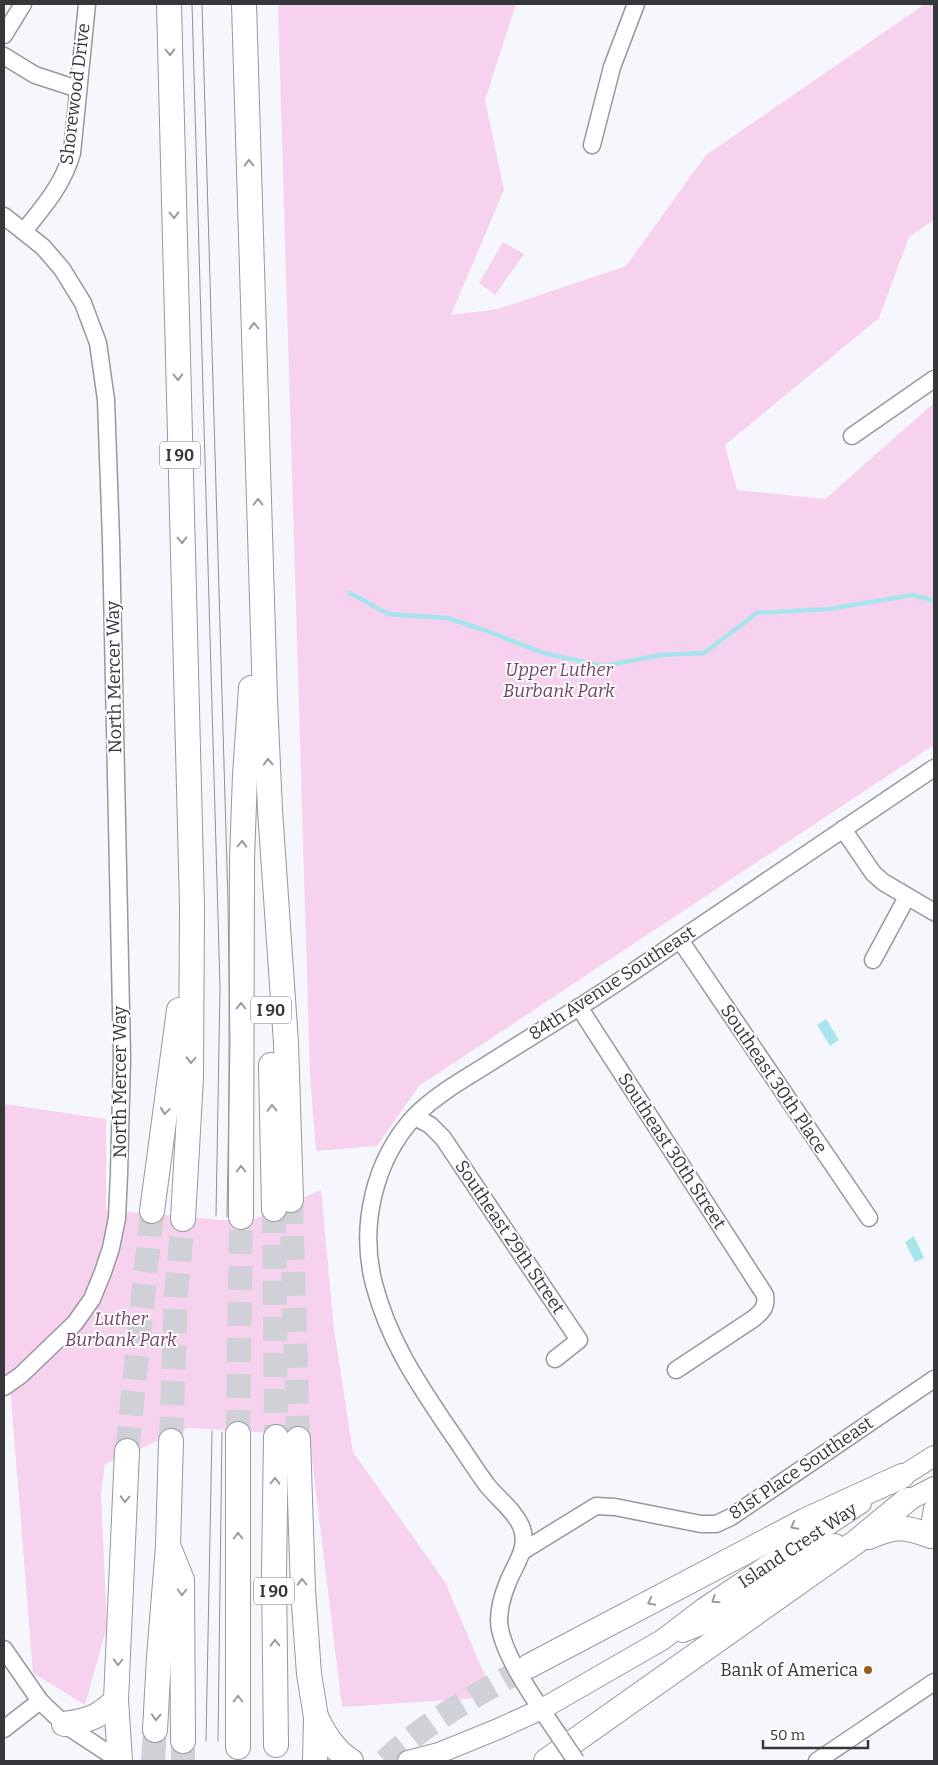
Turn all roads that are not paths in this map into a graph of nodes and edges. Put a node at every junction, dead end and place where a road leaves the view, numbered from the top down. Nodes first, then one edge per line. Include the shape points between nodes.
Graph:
1 (23, 4) edge
2 (87, 4) edge
3 (169, 4) edge
4 (244, 4) edge
5 (636, 4) edge
6 (4, 35) edge
7 (4, 56) edge
8 (78, 88) junction
9 (592, 145) dead end
10 (4, 216) edge
11 (24, 231) junction
12 (934, 379) edge
13 (852, 436) dead end
14 (260, 551) junction
15 (934, 768) edge
16 (844, 829) junction
17 (908, 897) junction
18 (192, 906) junction
19 (934, 912) edge
20 (680, 940) junction
21 (873, 960) dead end
22 (579, 1007) junction
23 (415, 1117) junction
24 (283, 1204) tunnel mouth
25 (152, 1211) tunnel mouth
26 (240, 1217) tunnel mouth
27 (183, 1218) tunnel mouth
28 (869, 1218) dead end
29 (555, 1358) dead end
30 (676, 1370) dead end
31 (934, 1379) edge
32 (4, 1387) edge
33 (238, 1434) tunnel mouth
34 (171, 1441) tunnel mouth
35 (127, 1451) tunnel mouth
36 (934, 1456) edge
37 (902, 1476) junction
38 (934, 1487) edge
39 (907, 1500) junction
40 (934, 1509) edge
41 (933, 1538) edge
42 (856, 1542) junction
43 (168, 1546) junction
44 (523, 1551) junction
45 (662, 1640) junction
46 (4, 1649) edge
47 (696, 1656) junction
48 (529, 1666) tunnel mouth
49 (934, 1682) edge
50 (116, 1700) junction
51 (40, 1701) junction
52 (542, 1710) junction
53 (316, 1717) junction
54 (64, 1724) junction
55 (4, 1729) edge
56 (155, 1730) tunnel mouth
57 (183, 1741) tunnel mouth
58 (276, 1744) dead end
59 (238, 1747) dead end
60 (121, 1761) edge
61 (315, 1761) edge
62 (351, 1761) edge
63 (408, 1761) edge
64 (546, 1761) edge
65 (567, 1761) edge
66 (576, 1761) edge
67 (817, 1761) edge

1 - 6 street
2 - 8 street, Shorewood Drive
3 -> 18 highway, I 90
14 -> 4 highway
5 - 9 street via 612,67
7 - 8 street via 35,75
8 - 11 street, Shorewood Drive via 68,167 47,202
10 - 11 street, North Mercer Way
11 - 32 street, North Mercer Way via 62,269 83,303 98,343 106,400 112,549 121,1049 119,1174 117,1218 111,1248 92,1299 59,1340 22,1375
12 - 13 street
24 -> 14 highway via 286,1043 270,810
26 -> 14 highway via 242,860
15 - 16 street, 84th Avenue Southeast
16 - 17 street via 873,873
16 - 20 street, 84th Avenue Southeast
17 - 19 street
17 - 21 street
18 -> 25 highway
18 -> 27 highway, I 90 via 190,1078
20 - 22 street, 84th Avenue Southeast
20 - 28 street, Southeast 30th Place
22 - 23 street, 84th Avenue Southeast via 449,1089
22 - 30 street, Southeast 30th Street via 765,1295 766,1302 758,1315
23 - 29 street, Southeast 29th Street via 444,1138 579,1340
23 - 44 street, 84th Avenue Southeast via 389,1154 374,1190 369,1216 373,1280 397,1348 489,1488 517,1520 524,1537
31 - 44 street, 81st Place Southeast via 716,1524 596,1506
59 -> 33 highway
34 - 43 highway
35 -> 50 highway
36 - 37 main road, Island Crest Way
37 -> 45 main road, Island Crest Way via 704,1608
37 -> 48 highway via 804,1521
38 - 39 main road, Island Crest Way
39 - 42 highway
39 - 45 main road, Island Crest Way via 711,1621
40 - 41 main road
41 - 42 highway via 904,1528 887,1529
42 - 47 highway
43 -> 56 highway
43 -> 57 highway via 182,1580
44 - 52 street via 502,1596 499,1620 508,1654
45 - 52 main road, Island Crest Way
46 - 51 street
47 - 64 highway
47 - 65 highway
49 - 67 street
50 - 54 highway via 100,1715 83,1722
50 - 60 highway
51 - 54 street
51 - 55 street
52 - 63 main road, Island Crest Way via 498,1730
52 - 66 street, bridge
53 - 58 highway, I 90 via 309,1674 287,1438 274,1575
53 - 61 highway
53 - 62 highway via 335,1750
54 - 60 street

